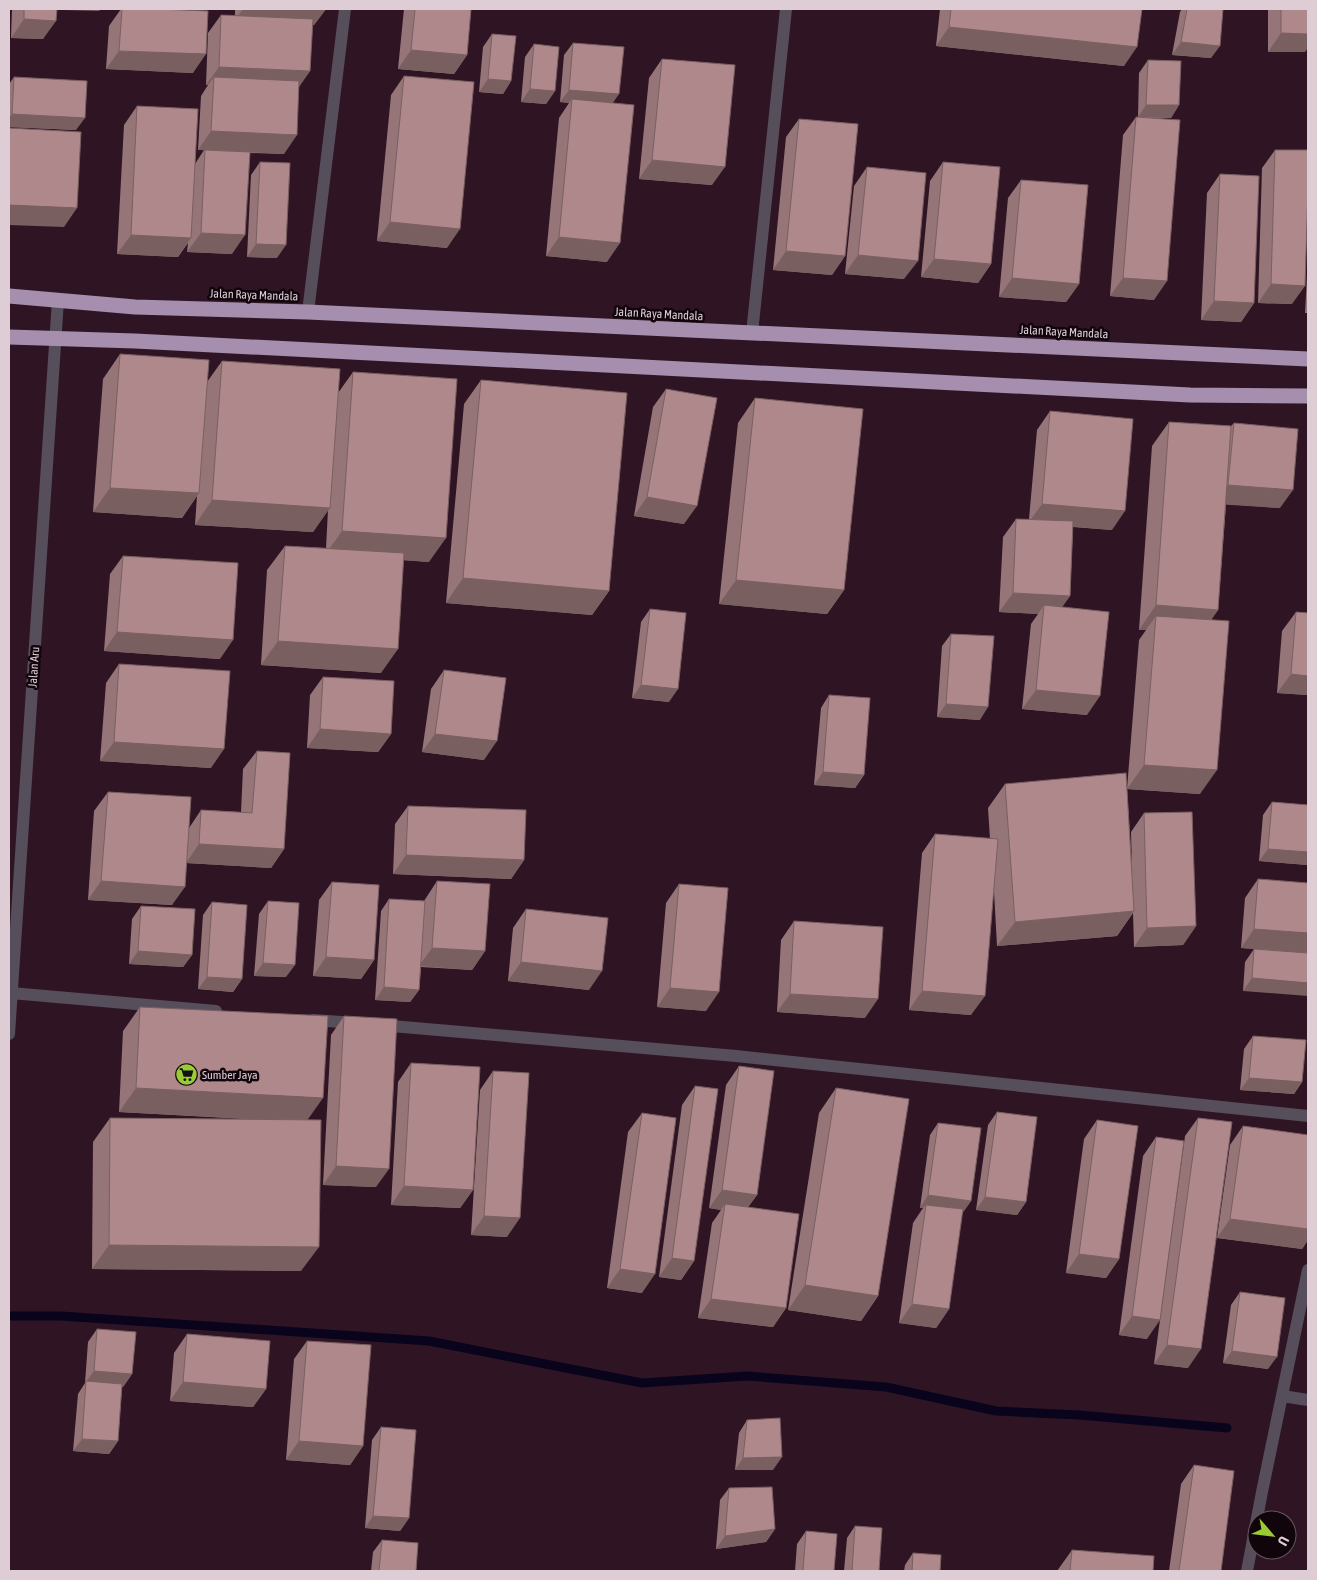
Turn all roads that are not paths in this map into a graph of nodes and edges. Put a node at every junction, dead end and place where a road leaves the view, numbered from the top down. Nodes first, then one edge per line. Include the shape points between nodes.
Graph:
1 (345, 9) edge
2 (786, 9) edge
3 (9, 296) edge
4 (58, 300) junction
5 (308, 312) junction
6 (752, 333) junction
7 (9, 336) edge
8 (57, 339) junction
9 (1308, 358) edge
10 (1308, 396) edge
11 (11, 993) junction
12 (230, 1012) edge
13 (299, 1018) edge
14 (9, 1034) edge
15 (1308, 1116) edge
16 (1308, 1270) edge
17 (1282, 1396) junction
18 (1308, 1400) edge
19 (1247, 1571) edge

1 - 5 street
2 - 6 street
3 - 4 highway, Jalan Raya Mandala
4 - 5 highway, Jalan Raya Mandala
4 - 8 street, Jalan Aru
5 - 6 highway, Jalan Raya Mandala
6 - 9 highway, Jalan Raya Mandala
7 - 8 highway
8 - 10 highway via 1190,395
8 - 11 street, Jalan Aru
11 - 12 street
11 - 14 street, Jalan Aru
13 - 15 street via 736,1056
16 - 17 street
17 - 18 street
17 - 19 street

